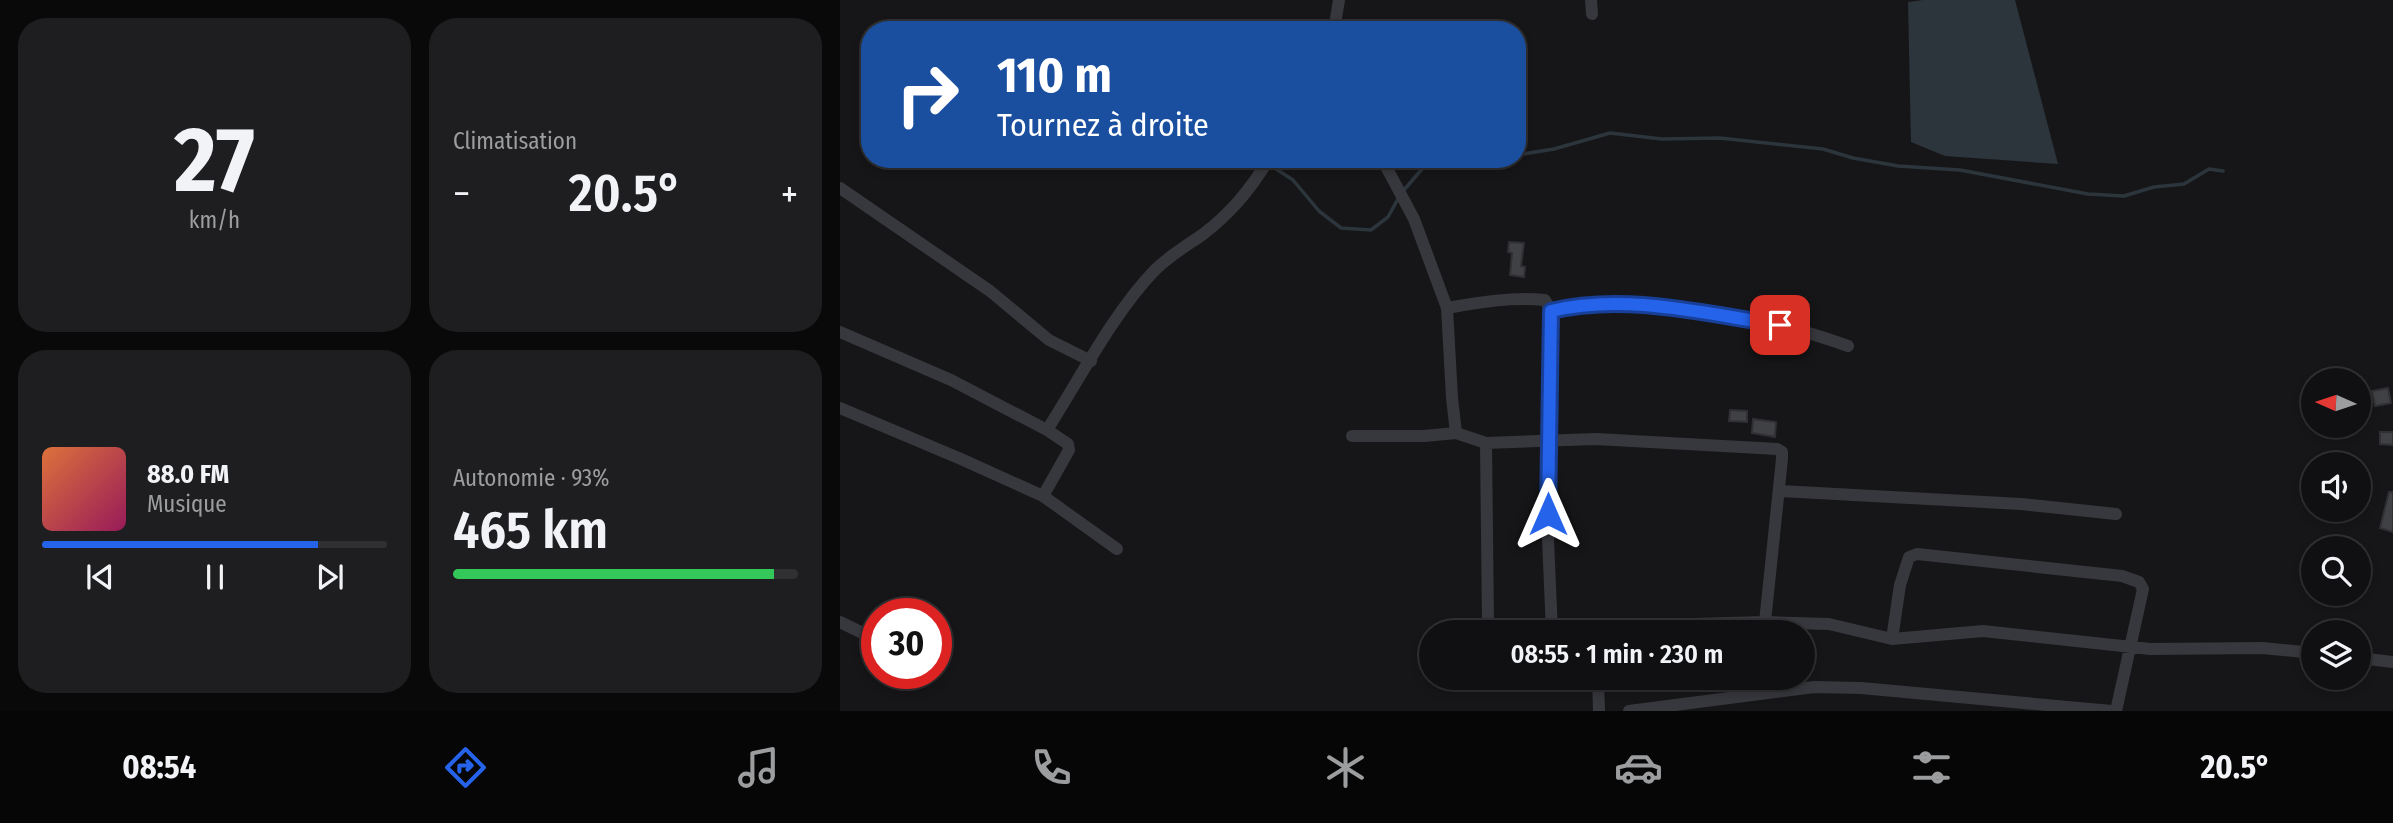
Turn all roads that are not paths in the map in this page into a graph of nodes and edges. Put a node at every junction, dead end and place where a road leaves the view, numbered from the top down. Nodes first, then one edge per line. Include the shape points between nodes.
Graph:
1 (1339, 0) edge
2 (1591, 0) edge
3 (1592, 14) dead end
4 (1336, 21) edge
5 (1263, 168) edge
6 (1387, 168) edge
7 (840, 188) edge
8 (1447, 308) junction
9 (1551, 311) junction
10 (840, 332) edge
11 (1848, 346) dead end
12 (1091, 361) junction
13 (840, 408) edge
14 (1047, 430) junction
15 (1456, 433) junction
16 (1352, 436) dead end
17 (1549, 441) junction
18 (1486, 443) junction
19 (1780, 491) junction
20 (1043, 496) junction
21 (2116, 514) dead end
22 (1117, 549) dead end
23 (1488, 620) edge
24 (1551, 620) edge
25 (1765, 620) edge
26 (840, 622) edge
27 (1815, 624) edge
28 (861, 632) edge
29 (1892, 639) junction
30 (2130, 647) junction
31 (2301, 652) edge
32 (2371, 659) edge
33 (2393, 662) edge
34 (1599, 690) edge
35 (1600, 711) edge
36 (1629, 711) edge
37 (2114, 711) edge

1 - 4 street
2 - 3 street
5 - 12 street via 1230,210 1155,269
6 - 8 street via 1413,219
7 - 12 street via 975,280 1049,340
8 - 9 street via 1535,299 1545,300
8 - 15 street
9 - 11 street via 1615,305 1678,309 1780,325
9 - 17 street
10 - 14 street via 951,380
12 - 14 street
13 - 20 street
14 - 20 street via 1068,444 1069,450
15 - 16 street
15 - 18 street
17 - 18 street
17 - 19 street via 1596,439 1777,449 1782,452
17 - 24 street
18 - 23 street
19 - 21 street
19 - 25 street
20 - 22 street
26 - 28 street
27 - 29 street
29 - 30 street via 1983,631
29 - 30 street via 1909,557 1928,554 2122,576 2139,582 2143,589
30 - 31 street
30 - 37 street
32 - 33 street
34 - 35 street
36 - 37 street via 1814,687

